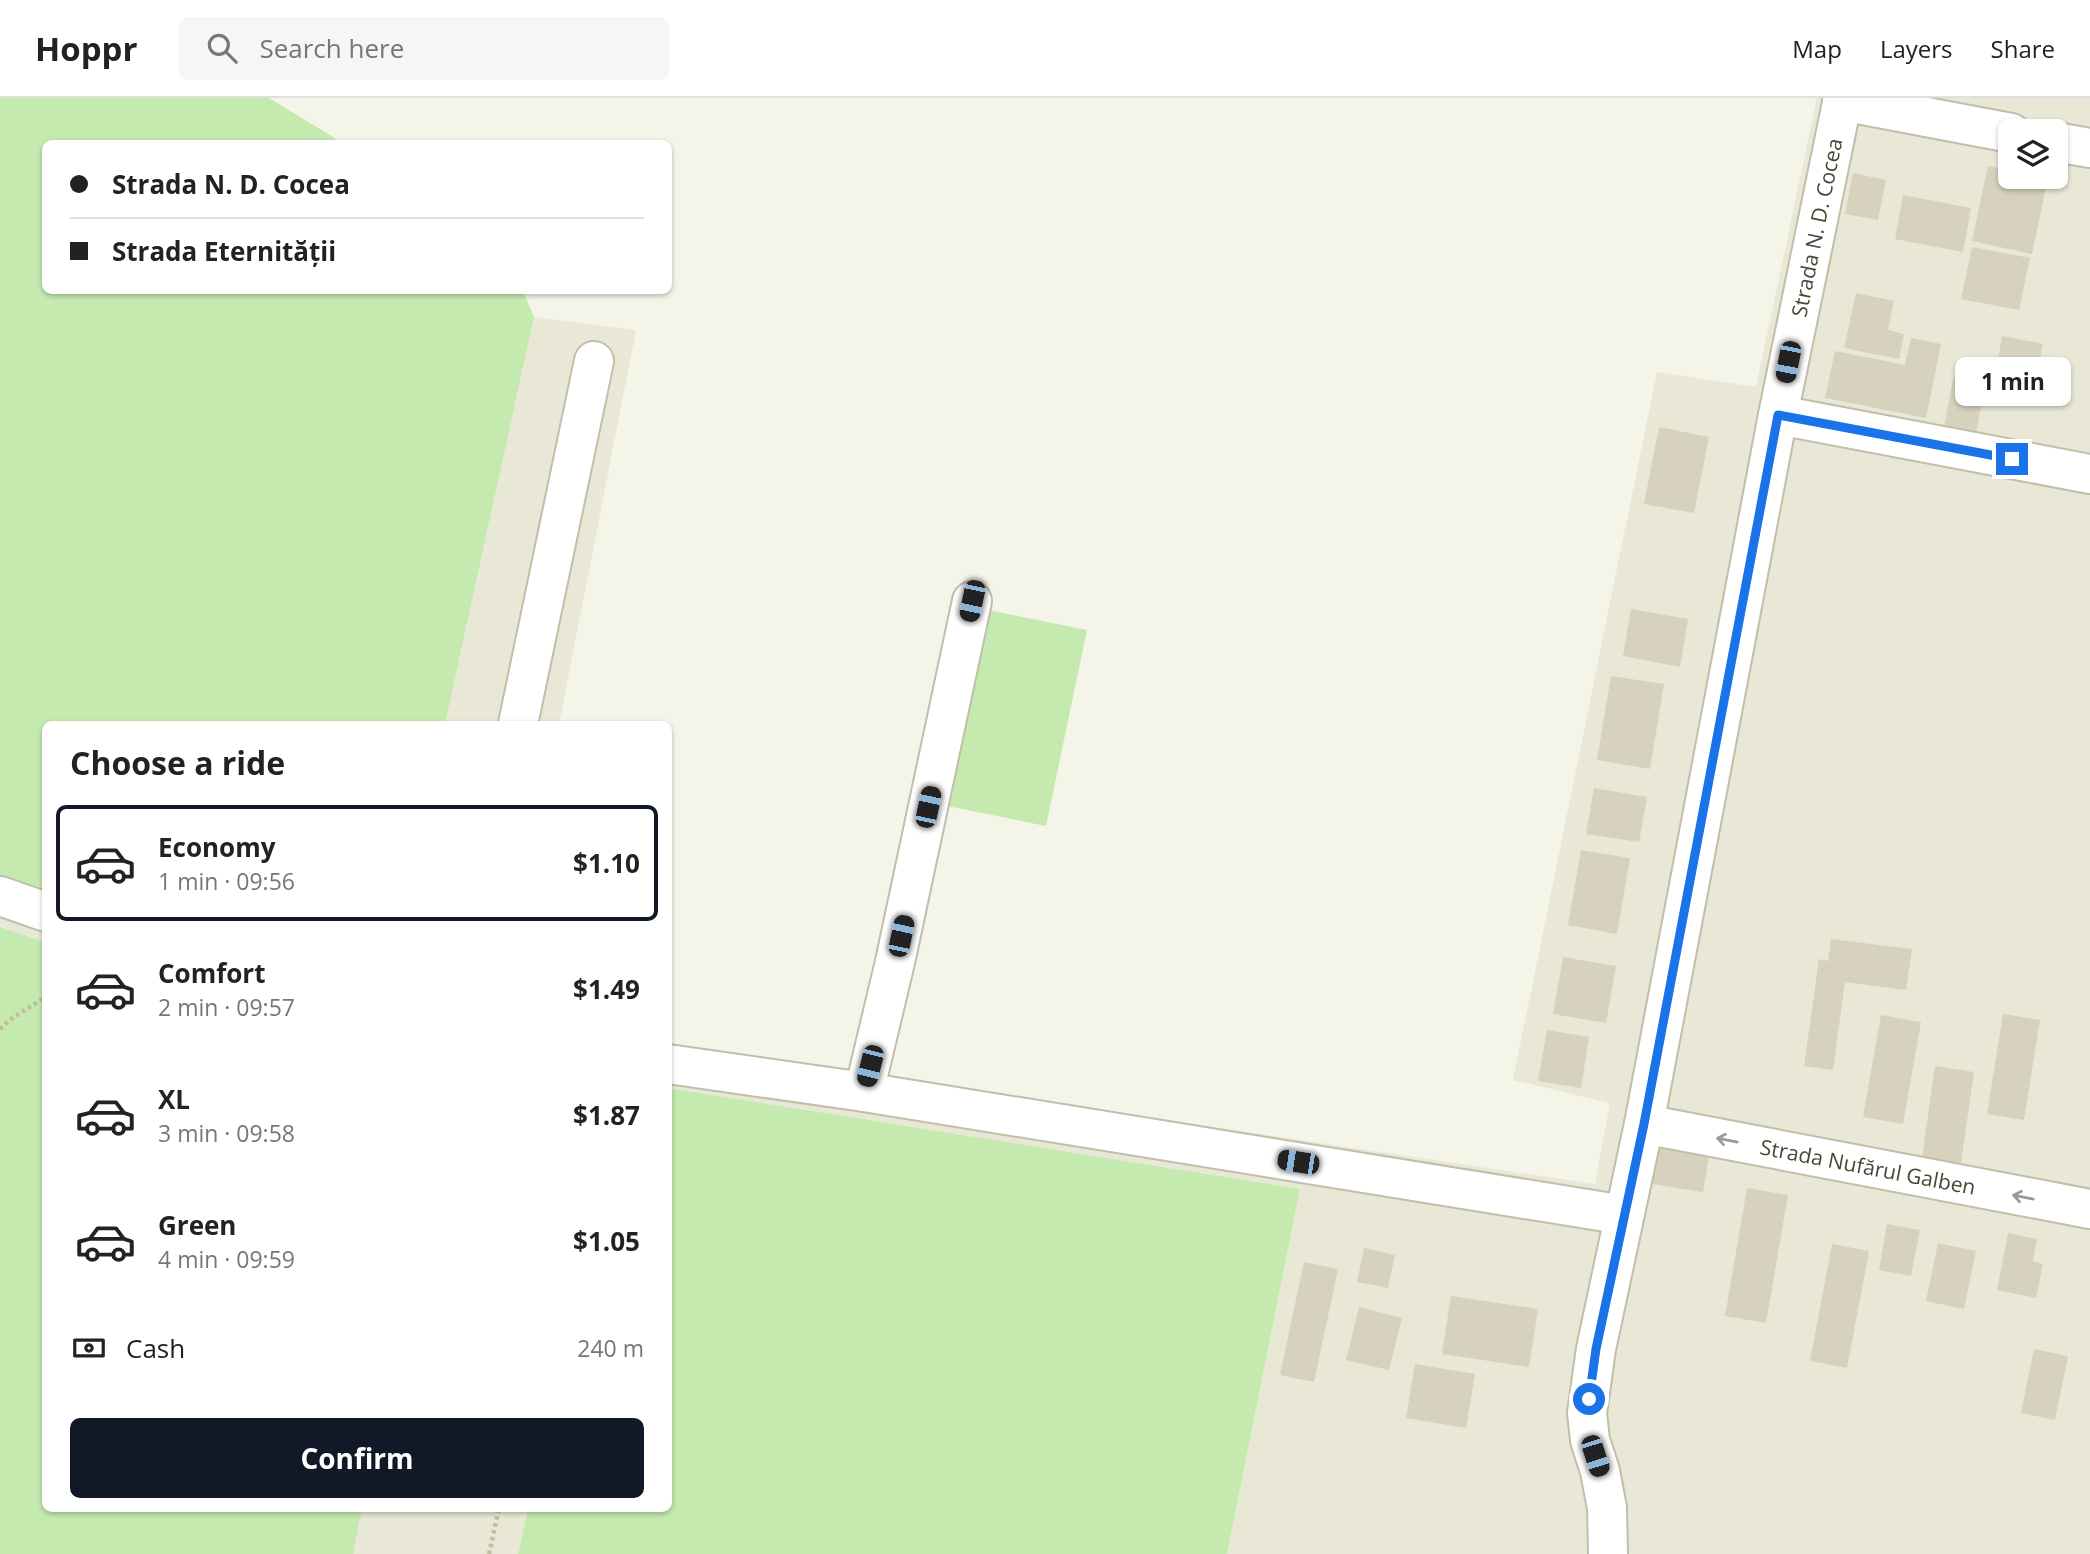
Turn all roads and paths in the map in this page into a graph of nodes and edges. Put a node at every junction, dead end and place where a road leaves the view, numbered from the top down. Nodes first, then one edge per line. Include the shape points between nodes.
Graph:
1 (1842, 99) edge
2 (1998, 130) edge
3 (2068, 144) edge
4 (2090, 148) edge
5 (594, 361) dead end
6 (1778, 415) junction
7 (2090, 474) edge
8 (972, 601) dead end
9 (519, 721) edge
10 (0, 896) edge
11 (42, 911) edge
12 (42, 999) edge
13 (0, 1030) edge
14 (672, 1066) edge
15 (864, 1092) junction
16 (1644, 1124) junction
17 (2090, 1209) edge
18 (1624, 1214) junction
19 (498, 1512) edge
20 (489, 1554) edge
21 (1608, 1554) edge

1 - 2 street
1 - 6 street, Strada N. D. Cocea
3 - 4 street
5 - 9 street
6 - 7 street
6 - 16 street, Strada N. D. Cocea
8 - 15 street
10 - 11 street
12 - 13 path
14 - 15 street
15 - 18 street
17 -> 16 street, Strada Nufărul Galben
16 - 18 street, Strada N. D. Cocea
18 - 21 street, Strada N. D. Cocea via 1587,1413 1607,1508
19 - 20 path

